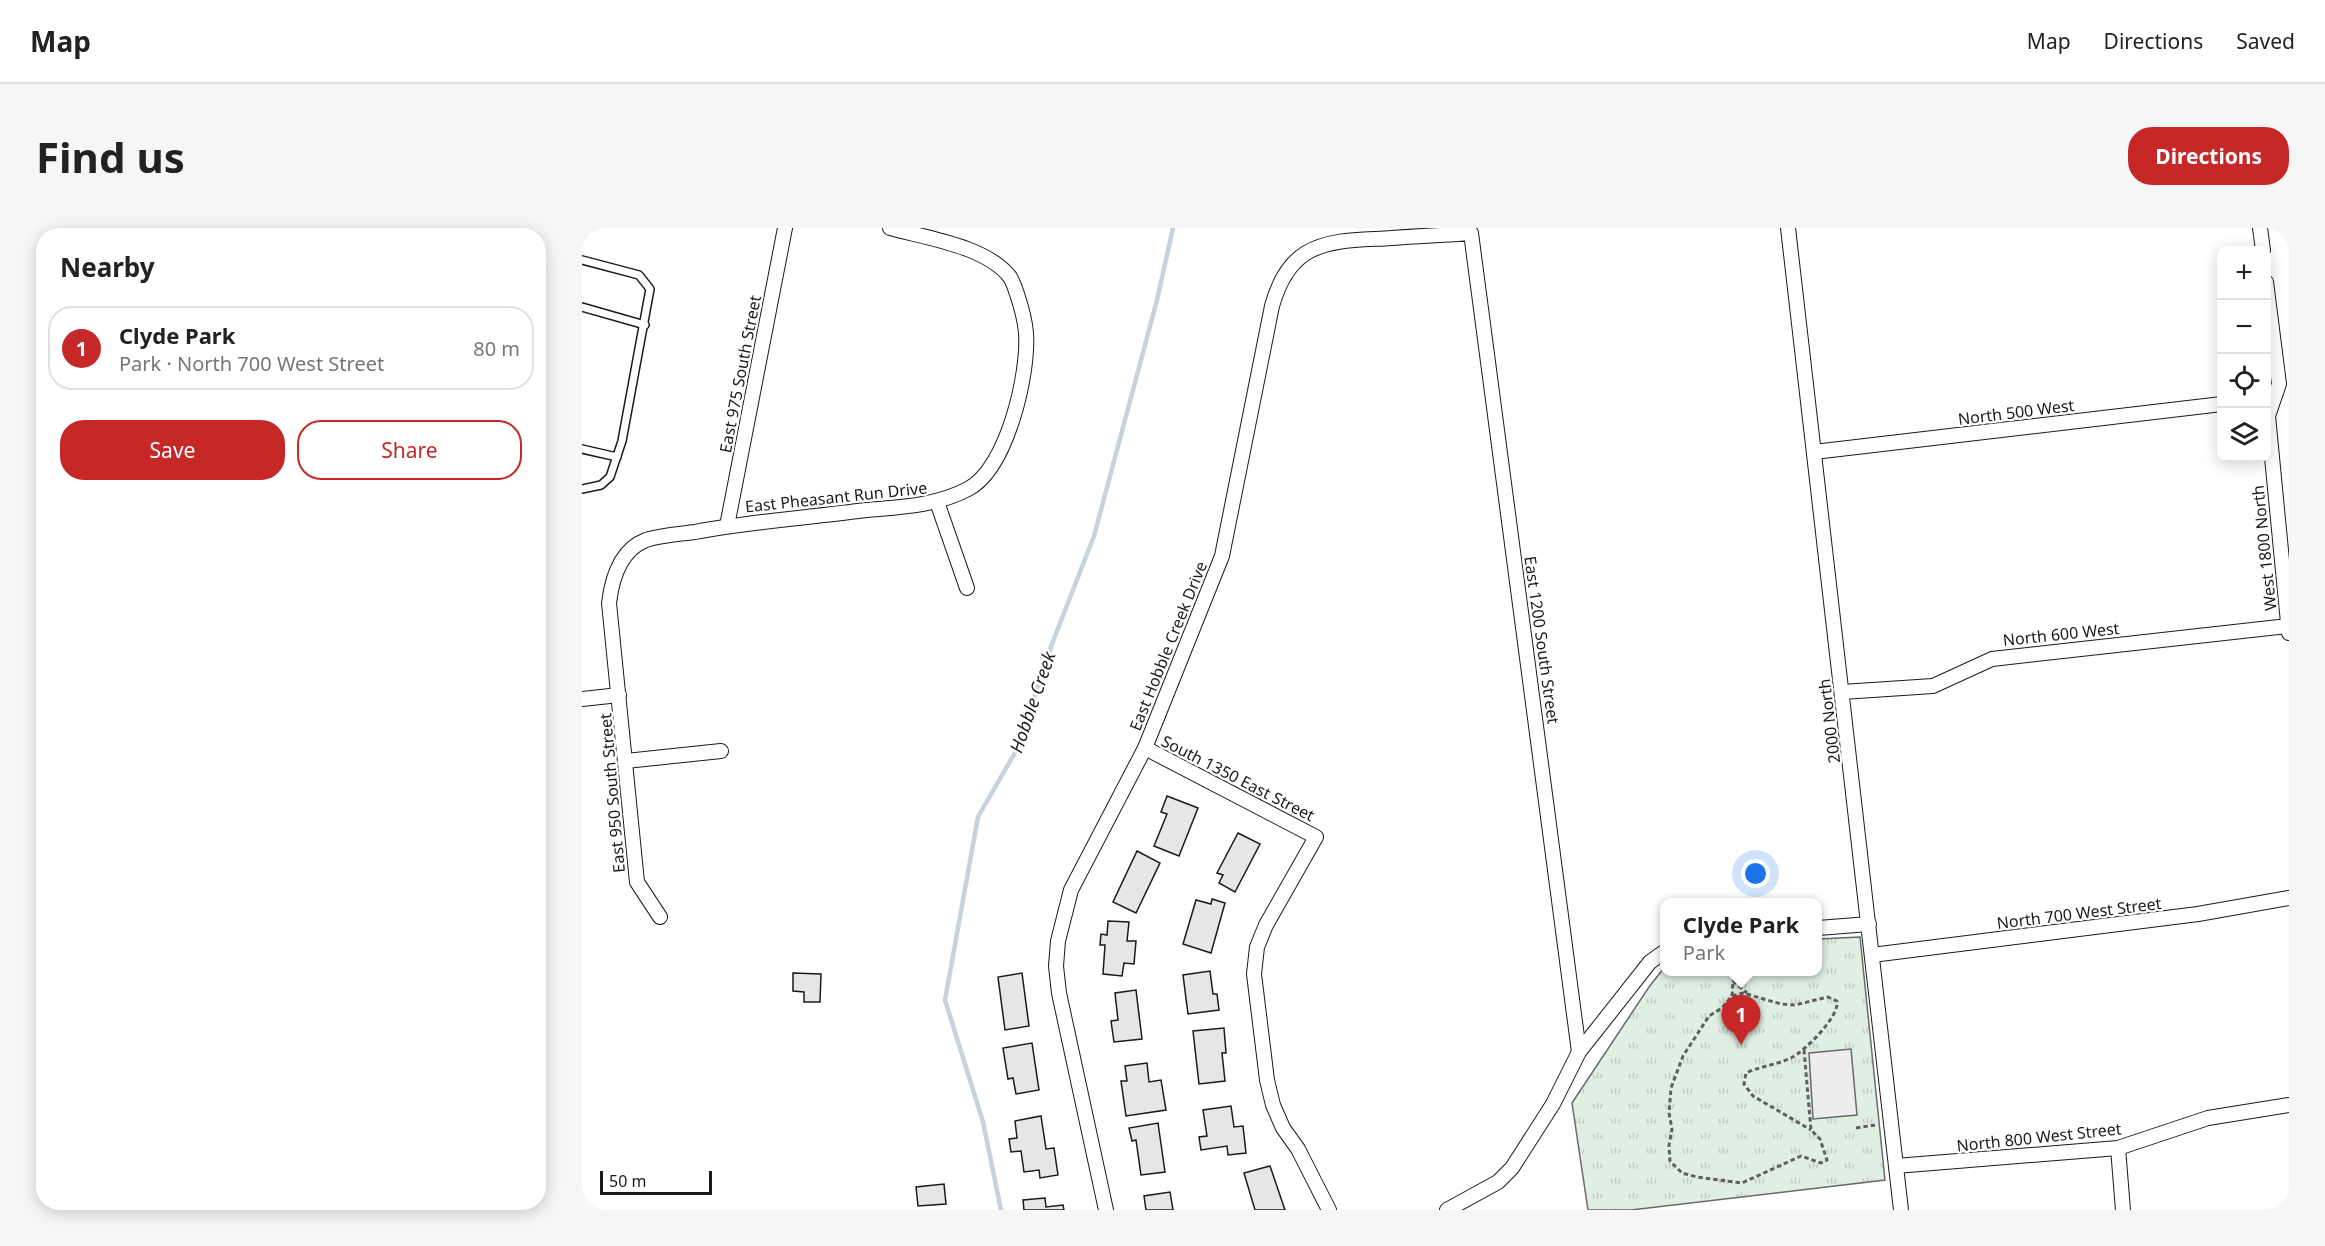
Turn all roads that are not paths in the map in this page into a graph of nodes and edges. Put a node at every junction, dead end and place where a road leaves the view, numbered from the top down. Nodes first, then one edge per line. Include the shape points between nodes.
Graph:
1 (785, 228) edge
2 (890, 228) edge
3 (1788, 228) edge
4 (2260, 228) edge
5 (1471, 233) joint
6 (2262, 246) edge
7 (582, 260) edge
8 (2269, 300) edge
9 (582, 307) edge
10 (645, 325) junction
11 (2284, 383) edge
12 (2271, 397) edge
13 (2217, 405) edge
14 (2269, 408) edge
15 (582, 449) edge
16 (1814, 452) junction
17 (616, 457) junction
18 (582, 489) edge
19 (937, 502) junction
20 (727, 526) junction
21 (967, 588) dead end
22 (2288, 630) edge
23 (1842, 692) junction
24 (619, 695) junction
25 (582, 699) edge
26 (1145, 748) junction
27 (720, 751) dead end
28 (626, 761) junction
29 (2289, 898) edge
30 (660, 917) dead end
31 (1869, 924) junction
32 (1822, 928) edge
33 (1660, 955) edge
34 (1872, 955) junction
35 (1580, 1052) junction
36 (2289, 1106) edge
37 (2118, 1148) junction
38 (1896, 1166) junction
39 (1106, 1210) edge
40 (1329, 1210) edge
41 (1447, 1210) edge
42 (1901, 1210) edge
43 (2123, 1210) edge

1 - 20 street, East 975 South Street
2 - 19 street, East Pheasant Run Drive via 970,250 994,261 1011,278 1022,309 1025,366 1005,442 990,469 970,488
3 - 16 street, 2000 North
4 - 6 street
5 - 26 street, East Hobble Creek Drive via 1325,244 1289,268 1272,306 1222,556
5 - 35 street, East 1200 South Street
7 - 10 lane via 639,275 650,289
8 - 11 street, West 1800 North
9 - 10 lane
10 - 17 lane
11 - 12 street, West 1800 North
13 - 16 street, North 500 West
14 - 22 street, West 1800 North
15 - 17 lane
16 - 23 street, 2000 North
17 - 18 lane via 610,477 601,485
19 - 20 street, East Pheasant Run Drive
19 - 21 street
20 - 24 street, East Pheasant Run Drive via 646,540 619,565 609,603
22 - 23 street, North 600 West via 1992,659 1933,686
23 - 31 street, 2000 North
24 - 25 street
24 - 28 street, East 950 South Street
26 - 39 street, East Hobble Creek Drive via 1071,890 1058,940 1059,993
26 - 40 street, South 1350 East Street via 1316,837 1266,925 1257,947 1254,974 1273,1105
27 - 28 street
28 - 30 street, East 950 South Street via 637,882
29 - 34 street, North 700 West Street via 2198,914
31 - 32 street
31 - 34 street, 2000 North
33 - 35 street via 1650,962
34 - 38 street, 2000 North
35 - 41 street via 1558,1096 1512,1168 1498,1182
36 - 37 street, North 800 West Street via 2208,1118
37 - 38 street, North 800 West Street
37 - 43 street
38 - 42 street, 2000 North

